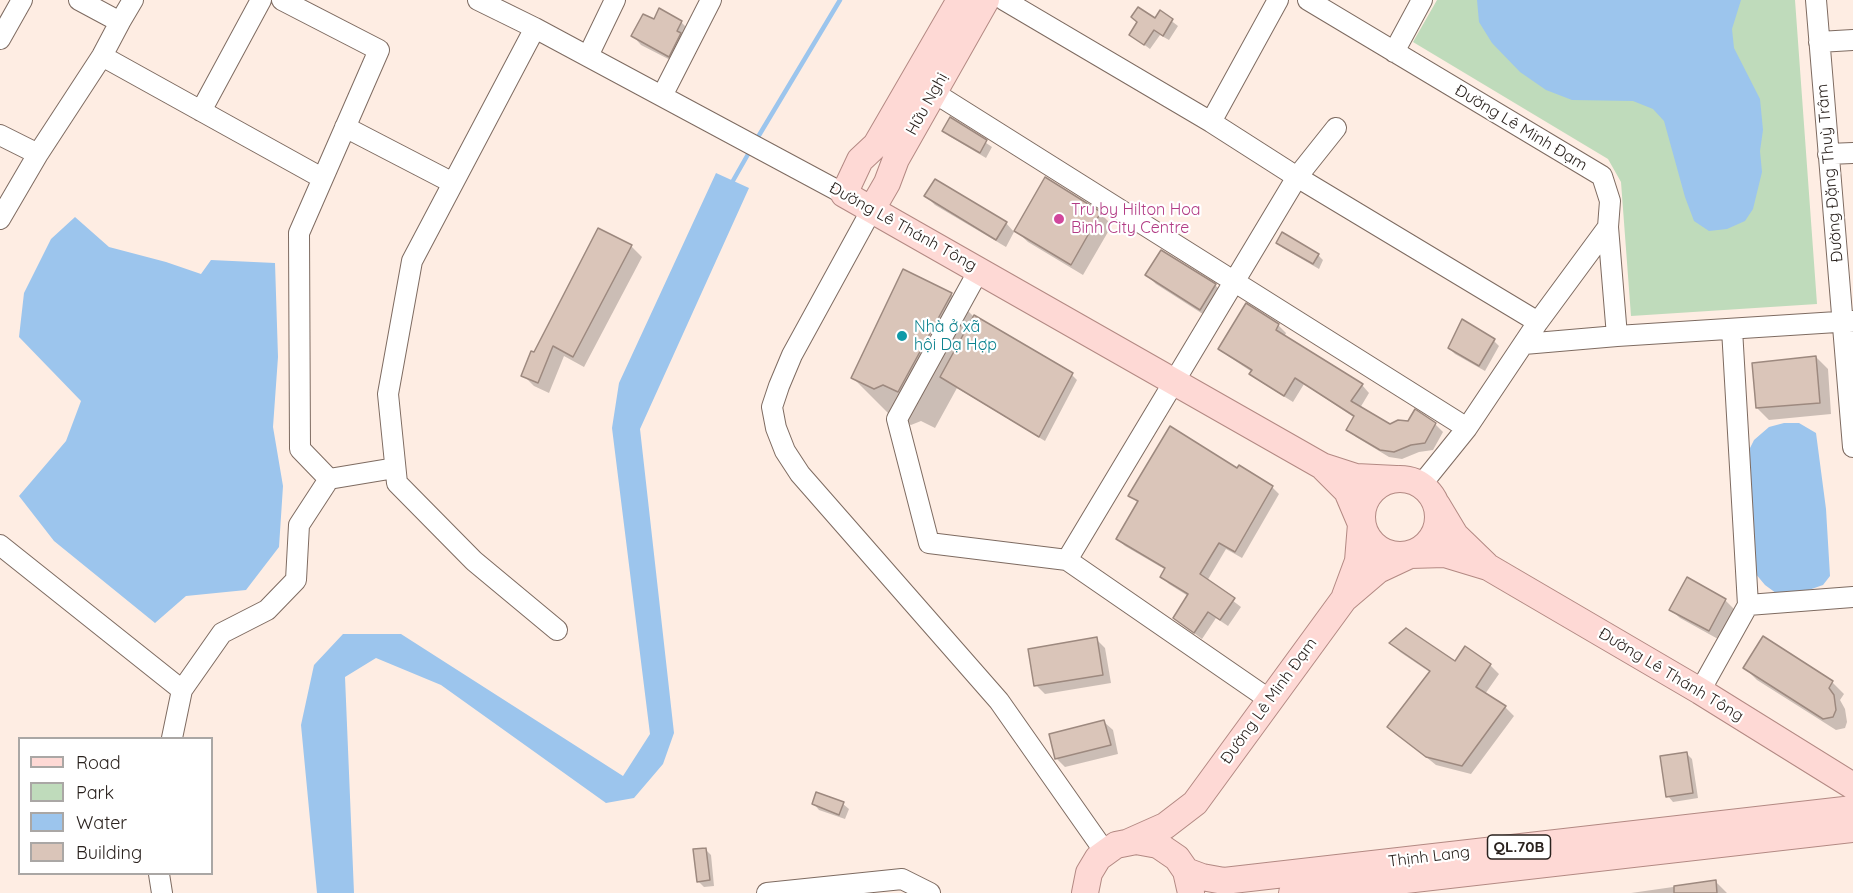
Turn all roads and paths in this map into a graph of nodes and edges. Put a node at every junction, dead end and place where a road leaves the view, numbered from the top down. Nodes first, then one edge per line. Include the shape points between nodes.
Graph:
1 (22, 0) edge
2 (79, 0) edge
3 (133, 0) edge
4 (261, 0) edge
5 (282, 0) edge
6 (615, 0) edge
7 (711, 0) edge
8 (960, 0) edge
9 (986, 0) edge
10 (1004, 0) edge
11 (1278, 0) edge
12 (1308, 0) edge
13 (1422, 0) edge
14 (1816, 0) edge
15 (483, 1) edge
16 (120, 21) junction
17 (2, 28) edge
18 (535, 28) junction
19 (1853, 40) edge
20 (1819, 42) junction
21 (1394, 52) junction
22 (102, 56) junction
23 (588, 56) junction
24 (933, 92) junction
25 (662, 96) junction
26 (201, 111) junction
27 (1211, 122) junction
28 (345, 127) junction
29 (1336, 128) dead end
30 (0, 135) edge
31 (1853, 153) edge
32 (38, 154) junction
33 (1828, 154) junction
34 (1297, 177) junction
35 (322, 178) junction
36 (453, 183) junction
37 (834, 188) junction
38 (872, 209) junction
39 (0, 219) edge
40 (1608, 227) junction
41 (979, 270) junction
42 (1234, 282) junction
43 (1538, 322) junction
44 (1847, 322) edge
45 (1732, 329) junction
46 (1617, 336) junction
47 (1524, 344) junction
48 (1174, 382) junction
49 (1467, 428) junction
50 (1853, 447) edge
51 (1322, 465) junction
52 (395, 468) junction
53 (329, 479) junction
54 (1396, 479) junction
55 (1421, 485) junction
56 (1436, 505) junction
57 (1361, 524) junction
58 (0, 545) edge
59 (1410, 555) junction
60 (1067, 560) junction
61 (1488, 567) junction
62 (1853, 597) edge
63 (1344, 599) junction
64 (1748, 605) junction
65 (557, 630) dead end
66 (182, 690) junction
67 (1700, 691) junction
68 (1270, 700) junction
69 (172, 737) edge
70 (1853, 786) edge
71 (1195, 803) junction
72 (1853, 809) edge
73 (1853, 828) edge
74 (1129, 842) junction
75 (1105, 852) junction
76 (159, 875) edge
77 (1186, 876) edge
78 (1384, 888) edge
79 (162, 893) edge
80 (767, 893) edge
81 (930, 893) edge
82 (1085, 893) edge
83 (1292, 893) edge

1 - 17 street
2 - 16 street
3 - 16 street
4 - 26 street
5 - 28 street via 379,50
6 - 23 street
7 - 25 street
8 - 37 main road, Hữu Nghị via 876,146
9 - 24 main road, Hữu Nghị
10 - 27 street
11 - 27 street
12 - 21 street, Đường Lê Minh Đạm
13 - 21 street
14 - 20 street, Đường Đặng Thuỳ Trâm
15 - 18 street, Đường Lê Thánh Tông
16 - 22 street
18 - 23 street, Đường Lê Thánh Tông
18 - 36 street
19 - 20 street
20 - 33 street, Đường Đặng Thuỳ Trâm
21 - 40 street, Đường Lê Minh Đạm via 1602,177 1611,201
22 - 26 street
22 - 32 street
23 - 25 street, Đường Lê Thánh Tông
24 - 38 main road, Hữu Nghị
24 - 42 street
25 - 37 street, Đường Lê Thánh Tông
26 - 35 street
27 - 34 street
28 - 35 street
28 - 36 street
29 - 34 street
30 - 32 street
31 - 33 street
32 - 39 street
33 - 44 street, Đường Đặng Thuỳ Trâm
34 - 42 street
34 - 43 street
35 - 53 street via 299,233 300,449
36 - 52 street via 412,261 388,394
37 - 38 main road, Đường Lê Thánh Tông
38 - 41 main road, Đường Lê Thánh Tông
38 - 75 street via 792,355 772,407 776,428 785,451 812,489 999,701
40 - 43 street
40 - 46 street, Đường Lê Minh Đạm
41 - 48 main road, Đường Lê Thánh Tông
41 - 60 street via 897,419 929,543
42 - 48 street
42 - 49 street
43 - 47 street
44 - 45 street
44 - 50 street, Đường Đặng Thuỳ Trâm
45 - 46 street
45 - 64 street
46 - 47 street
47 - 49 street
48 - 51 main road, Đường Lê Thánh Tông
48 - 60 street
49 - 55 street
51 - 54 main road, Đường Lê Thánh Tông via 1356,477
51 - 57 main road, Đường Lê Thánh Tông via 1347,491
52 - 53 street
52 - 65 street via 397,483 474,561
53 - 66 street via 299,525 296,580 267,610 222,633
54 - 55 main road
54 - 57 main road via 1384,482 1369,494 1361,512
55 - 56 main road
56 - 59 main road via 1438,517 1433,535 1421,550
56 - 61 main road, Đường Lê Thánh Tông via 1455,535
57 - 59 main road via 1366,537 1385,554
57 - 63 main road via 1358,561
58 - 66 street
59 - 61 main road, Đường Lê Thánh Tông via 1445,554
59 - 63 main road via 1378,570
60 - 68 street
61 - 67 main road, Đường Lê Thánh Tông
62 - 64 street
63 - 68 main road, Đường Lê Minh Đạm
64 - 67 street
66 - 69 street
67 - 70 main road, Đường Lê Thánh Tông
68 - 71 main road, Đường Lê Minh Đạm
71 - 74 main road, Đường Lê Minh Đạm via 1165,826
71 - 77 main road, Đường Lê Minh Đạm via 1187,823
72 - 77 main road, Thịnh Lang / QL.70B via 1224,881
73 - 78 main road, Thịnh Lang / QL.70B
74 - 75 main road, Đường Lê Minh Đạm
74 - 77 main road via 1158,845 1171,853
75 - 82 main road via 1089,873
76 - 79 street
78 - 83 main road, Thịnh Lang / QL.70B
80 - 81 street via 902,879

